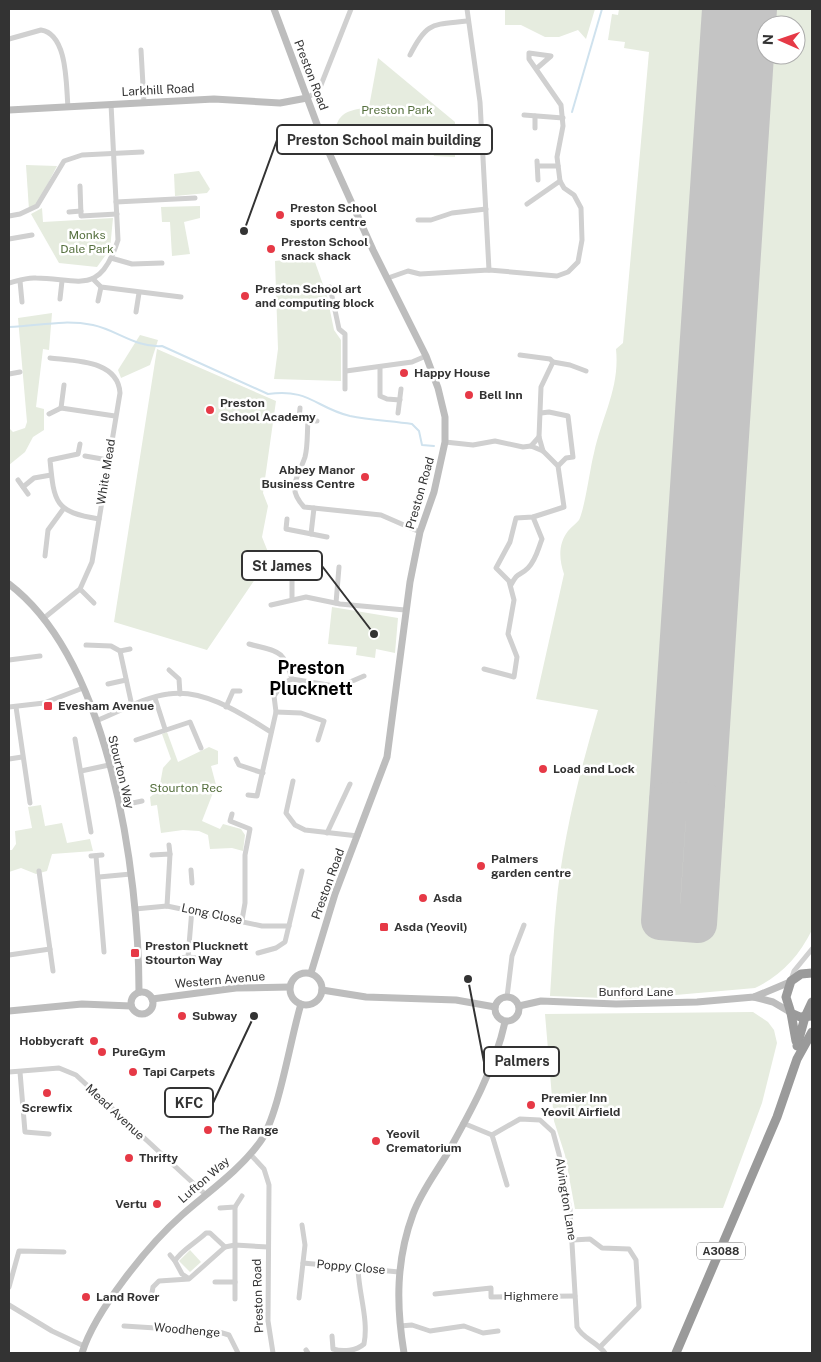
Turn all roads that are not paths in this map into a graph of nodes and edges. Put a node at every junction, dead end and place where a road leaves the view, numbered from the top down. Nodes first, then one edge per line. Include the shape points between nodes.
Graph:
1 (274, 9) edge
2 (351, 9) edge
3 (467, 9) edge
4 (467, 21) junction
5 (9, 39) edge
6 (141, 50) dead end
7 (410, 55) dead end
8 (142, 58) junction
9 (134, 59) dead end
10 (536, 69) dead end
11 (307, 98) junction
12 (144, 103) junction
13 (111, 104) junction
14 (68, 106) junction
15 (9, 110) edge
16 (524, 115) dead end
17 (535, 116) junction
18 (563, 118) junction
19 (534, 128) dead end
20 (142, 152) dead end
21 (115, 153) junction
22 (558, 166) junction
23 (538, 180) dead end
24 (560, 181) junction
25 (80, 186) dead end
26 (195, 198) dead end
27 (116, 202) junction
28 (527, 204) dead end
29 (486, 209) junction
30 (81, 211) junction
31 (69, 212) dead end
32 (117, 214) junction
33 (9, 216) edge
34 (418, 220) dead end
35 (32, 235) dead end
36 (9, 239) edge
37 (111, 258) junction
38 (162, 263) dead end
39 (490, 270) junction
40 (388, 278) junction
41 (94, 280) junction
42 (20, 281) junction
43 (62, 281) junction
44 (9, 283) edge
45 (101, 287) junction
46 (330, 287) dead end
47 (139, 292) junction
48 (181, 297) dead end
49 (60, 299) dead end
50 (98, 301) dead end
51 (22, 302) dead end
52 (136, 312) dead end
53 (520, 355) dead end
54 (426, 356) junction
55 (50, 358) dead end
56 (553, 362) junction
57 (380, 367) junction
58 (346, 371) junction
59 (586, 371) dead end
60 (20, 372) dead end
61 (9, 374) edge
62 (64, 386) dead end
63 (345, 389) dead end
64 (401, 389) dead end
65 (400, 400) junction
66 (61, 408) junction
67 (300, 408) dead end
68 (398, 413) dead end
69 (541, 413) junction
70 (49, 414) dead end
71 (115, 416) junction
72 (308, 421) junction
73 (317, 421) dead end
74 (539, 437) junction
75 (445, 442) junction
76 (80, 444) dead end
77 (531, 446) junction
78 (543, 451) junction
79 (82, 455) junction
80 (108, 460) junction
81 (558, 466) junction
82 (52, 475) junction
83 (18, 480) dead end
84 (23, 487) junction
85 (28, 494) dead end
86 (64, 508) junction
87 (314, 508) junction
88 (533, 517) junction
89 (99, 519) junction
90 (286, 519) dead end
91 (420, 532) junction
92 (311, 534) junction
93 (327, 537) dead end
94 (46, 556) dead end
95 (292, 562) dead end
96 (339, 567) dead end
97 (9, 584) edge
98 (511, 585) junction
99 (80, 589) junction
100 (292, 599) junction
101 (94, 603) dead end
102 (336, 603) junction
103 (271, 605) dead end
104 (405, 610) junction
105 (44, 618) junction
106 (249, 644) dead end
107 (86, 645) dead end
108 (130, 649) dead end
109 (120, 651) junction
110 (40, 656) dead end
111 (9, 660) edge
112 (484, 669) dead end
113 (169, 670) dead end
114 (364, 676) dead end
115 (292, 679) junction
116 (126, 680) junction
117 (108, 684) dead end
118 (83, 688) junction
119 (240, 691) dead end
120 (180, 694) junction
121 (155, 698) junction
122 (132, 706) junction
123 (9, 707) edge
124 (16, 707) junction
125 (226, 707) junction
126 (276, 712) junction
127 (96, 721) junction
128 (165, 729) junction
129 (270, 732) junction
130 (75, 739) dead end
131 (136, 740) dead end
132 (318, 740) dead end
133 (201, 748) dead end
134 (22, 757) junction
135 (9, 759) edge
136 (236, 759) dead end
137 (109, 764) junction
138 (81, 771) junction
139 (263, 773) junction
140 (293, 781) dead end
141 (350, 784) dead end
142 (248, 795) dead end
143 (142, 801) dead end
144 (30, 803) dead end
145 (119, 806) junction
146 (232, 814) dead end
147 (90, 832) dead end
148 (327, 833) junction
149 (358, 836) junction
150 (169, 845) dead end
151 (170, 854) junction
152 (152, 855) dead end
153 (96, 856) dead end
154 (191, 870) dead end
155 (39, 871) dead end
156 (302, 871) dead end
157 (131, 874) junction
158 (99, 878) junction
159 (192, 884) dead end
160 (167, 906) junction
161 (135, 909) junction
162 (192, 910) junction
163 (242, 920) junction
164 (288, 926) junction
165 (524, 926) dead end
166 (50, 949) junction
167 (812, 949) edge
168 (104, 952) dead end
169 (258, 953) dead end
170 (9, 955) edge
171 (188, 957) junction
172 (171, 959) dead end
173 (206, 959) dead end
174 (53, 971) dead end
175 (311, 973) junction
176 (812, 973) edge
177 (790, 981) junction
178 (290, 987) junction
179 (322, 990) junction
180 (140, 992) junction
181 (506, 997) junction
182 (754, 997) junction
183 (152, 999) junction
184 (812, 1002) edge
185 (301, 1004) junction
186 (131, 1006) junction
187 (520, 1006) junction
188 (495, 1008) junction
189 (9, 1011) edge
190 (791, 1012) junction
191 (809, 1016) edge
192 (505, 1022) junction
193 (812, 1032) edge
194 (812, 1041) edge
195 (797, 1046) junction
196 (797, 1059) junction
197 (9, 1072) edge
198 (20, 1072) junction
199 (792, 1075) junction
200 (463, 1123) junction
201 (49, 1134) dead end
202 (492, 1135) junction
203 (250, 1154) junction
204 (507, 1185) dead end
205 (206, 1195) junction
206 (242, 1196) dead end
207 (235, 1207) junction
208 (220, 1208) dead end
209 (302, 1225) dead end
210 (573, 1240) junction
211 (235, 1245) junction
212 (224, 1247) junction
213 (268, 1247) junction
214 (64, 1252) dead end
215 (170, 1256) dead end
216 (175, 1261) junction
217 (304, 1263) junction
218 (358, 1266) junction
219 (399, 1272) junction
220 (189, 1279) junction
221 (214, 1282) dead end
222 (235, 1282) junction
223 (9, 1287) edge
224 (435, 1294) dead end
225 (575, 1296) junction
226 (151, 1298) dead end
227 (299, 1298) dead end
228 (235, 1299) dead end
229 (9, 1305) edge
230 (124, 1326) dead end
231 (400, 1326) junction
232 (498, 1331) dead end
233 (332, 1336) dead end
234 (600, 1347) junction
235 (83, 1350) edge
236 (273, 1352) edge
237 (238, 1353) edge
238 (265, 1353) edge
239 (404, 1353) edge
240 (605, 1353) edge
241 (676, 1353) edge

1 - 11 street, Preston Road
2 - 11 street via 319,90
3 - 4 street
4 - 7 street via 431,25 418,39
4 - 29 street via 480,102
5 - 14 street via 41,30 56,38 65,70
6 - 8 street
8 - 9 street
8 - 12 street
10 - 18 street via 562,105
11 - 12 street, Larkhill Road via 272,104 226,98
11 - 40 street, Preston Road
12 - 13 street, Larkhill Road
13 - 14 street, Larkhill Road
13 - 21 street
14 - 15 street, Larkhill Road
16 - 17 street
17 - 18 street
17 - 19 street
18 - 22 street
20 - 21 street
21 - 27 street
21 - 33 street via 82,155 64,161 37,206
22 - 23 street via 537,163
22 - 24 street
24 - 28 street
24 - 39 street via 581,208 581,254 573,268 557,276
25 - 30 street
26 - 27 street
27 - 32 street
29 - 34 street
29 - 39 street
30 - 31 street
30 - 32 street via 81,216
32 - 37 street via 118,240
35 - 36 street
37 - 38 street via 132,264
37 - 41 street
39 - 40 street via 420,274 408,271
40 - 54 street, Preston Road
41 - 43 street via 80,283
41 - 45 street
42 - 43 street via 34,278
42 - 44 street
42 - 51 street
43 - 49 street
45 - 47 street
45 - 50 street
46 - 58 street via 340,329 345,334
47 - 48 street
47 - 52 street
53 - 56 street
54 - 57 street via 412,362
54 - 75 street, Preston Road via 446,417
55 - 71 street, White Mead via 110,371 120,385
56 - 59 street via 570,364
56 - 69 street via 541,387
57 - 58 street
57 - 65 street via 380,396
58 - 63 street
60 - 61 street
62 - 66 street
64 - 65 street
65 - 68 street
66 - 70 street
66 - 71 street
67 - 72 street via 299,420
69 - 74 street
69 - 81 street via 568,416 574,453
71 - 80 street, White Mead
72 - 73 street
72 - 87 street via 305,456 294,478 295,498 304,507
74 - 77 street
74 - 78 street
75 - 77 street via 473,445 495,441
75 - 91 street, Preston Road via 434,492
76 - 79 street
77 - 78 street
78 - 81 street
79 - 80 street
79 - 82 street via 50,460
80 - 89 street, White Mead
81 - 88 street via 564,508
82 - 84 street via 34,478
82 - 86 street via 55,495
83 - 84 street
84 - 85 street
86 - 89 street via 70,513
86 - 94 street via 48,530
87 - 91 street via 381,515
87 - 92 street
88 - 98 street via 542,539 534,561 517,574
88 - 98 street via 516,518 510,542 496,568
89 - 99 street, White Mead via 92,562
90 - 92 street via 286,529
91 - 104 street, Preston Road
92 - 93 street
95 - 100 street
96 - 102 street
97 - 105 street, Stourton Way
98 - 112 street via 514,600 508,634 517,657 514,677
99 - 101 street
99 - 105 street, White Mead
100 - 102 street via 306,597
100 - 103 street
102 - 104 street
104 - 149 street, Preston Road via 387,757
105 - 118 street, Stourton Way
106 - 115 street via 281,653
107 - 109 street via 110,646
108 - 109 street
109 - 116 street
110 - 111 street
113 - 120 street via 179,678
114 - 115 street via 334,686
115 - 126 street via 277,689 274,696
116 - 117 street
116 - 122 street
118 - 124 street via 44,703
118 - 127 street, Stourton Way
119 - 125 street via 233,691
120 - 121 street
120 - 125 street via 196,695
121 - 122 street
121 - 128 street
122 - 127 street
123 - 124 street
124 - 134 street
125 - 129 street
126 - 129 street
126 - 132 street via 301,714 324,721
127 - 137 street, Stourton Way
128 - 131 street
128 - 133 street via 190,722
129 - 139 street
130 - 138 street
134 - 135 street
134 - 144 street
136 - 139 street via 239,765
137 - 138 street
137 - 145 street, Stourton Way
138 - 147 street
139 - 142 street via 258,797
140 - 148 street via 286,813 295,825 305,830
141 - 148 street
143 - 145 street
145 - 157 street, Stourton Way
146 - 163 street via 230,821 250,829 245,855
148 - 149 street
149 - 175 street, Preston Road via 335,894
150 - 151 street
151 - 152 street
151 - 160 street
153 - 158 street
154 - 159 street
155 - 166 street
156 - 164 street
157 - 158 street
157 - 161 street, Stourton Way
158 - 168 street
160 - 161 street, Long Close
160 - 162 street, Long Close
161 - 180 street, Stourton Way
162 - 163 street, Long Close
162 - 171 street
163 - 164 street, Long Close via 262,926
164 - 169 street via 285,942
165 - 181 street via 512,956
166 - 170 street
166 - 174 street
167 - 177 street via 794,970
171 - 172 street
171 - 173 street
175 - 178 street via 297,975
175 - 179 street via 318,978
176 - 177 highway via 801,974
177 - 182 street, Bunford Lane
177 - 190 highway via 786,998
178 - 183 street, Western Avenue via 236,988
178 - 185 street via 292,998
179 - 185 street via 314,1003
179 - 188 street via 366,998 456,1000
180 - 183 street
180 - 186 street via 132,999
181 - 187 street via 516,1000
181 - 188 street via 499,1000
182 - 187 street, Bunford Lane via 669,1004 541,1001
182 - 190 street, Bunford Lane via 773,1002
183 - 186 street via 152,1008 147,1013 137,1013
184 - 191 highway, A3088
185 - 203 street, Lufton Way via 270,1122
186 - 189 street via 82,1004
187 - 192 street via 516,1018
188 - 192 street via 496,1015
190 - 191 highway
190 - 195 highway, A3088
191 - 195 highway, A3088
192 - 200 street via 500,1046
193 - 196 highway, A3088
194 - 199 highway
195 - 196 highway, A3088
196 - 199 highway, A3088
197 - 198 street, Mead Avenue
198 - 201 street via 25,1132
198 - 205 street, Mead Avenue via 59,1068 76,1075
199 - 241 highway, A3088
200 - 202 street
200 - 219 street via 421,1194 406,1236
202 - 204 street
202 - 210 street, Alvington Lane via 520,1119 540,1120 553,1132 570,1210
203 - 205 street, Lufton Way
203 - 213 street, Preston Road via 264,1169 269,1185
205 - 235 street, Lufton Way via 154,1242 103,1310
206 - 207 street
207 - 208 street
207 - 211 street
209 - 217 street, Poppy Close
210 - 225 street, Alvington Lane
210 - 234 street via 590,1239 602,1248 630,1249 636,1260 639,1307
211 - 212 street
211 - 213 street
211 - 222 street
212 - 216 street via 206,1233 179,1254
212 - 220 street
213 - 236 street, Preston Road via 268,1321
214 - 223 street via 19,1251
215 - 216 street
216 - 220 street
217 - 218 street, Poppy Close
217 - 227 street, Poppy Close
218 - 219 street, Poppy Close
218 - 233 street via 364,1344 337,1350 333,1348
219 - 231 street
220 - 226 street via 159,1280 153,1287
221 - 222 street
222 - 228 street
224 - 225 street, Highmere via 491,1288 491,1297
225 - 234 street, Alvington Lane via 577,1326 581,1334
229 - 235 street
230 - 237 street, Woodhenge via 219,1332 229,1335
231 - 232 street via 412,1324 430,1330 464,1326 483,1333
231 - 239 street
234 - 240 street, Alvington Lane
236 - 238 street

